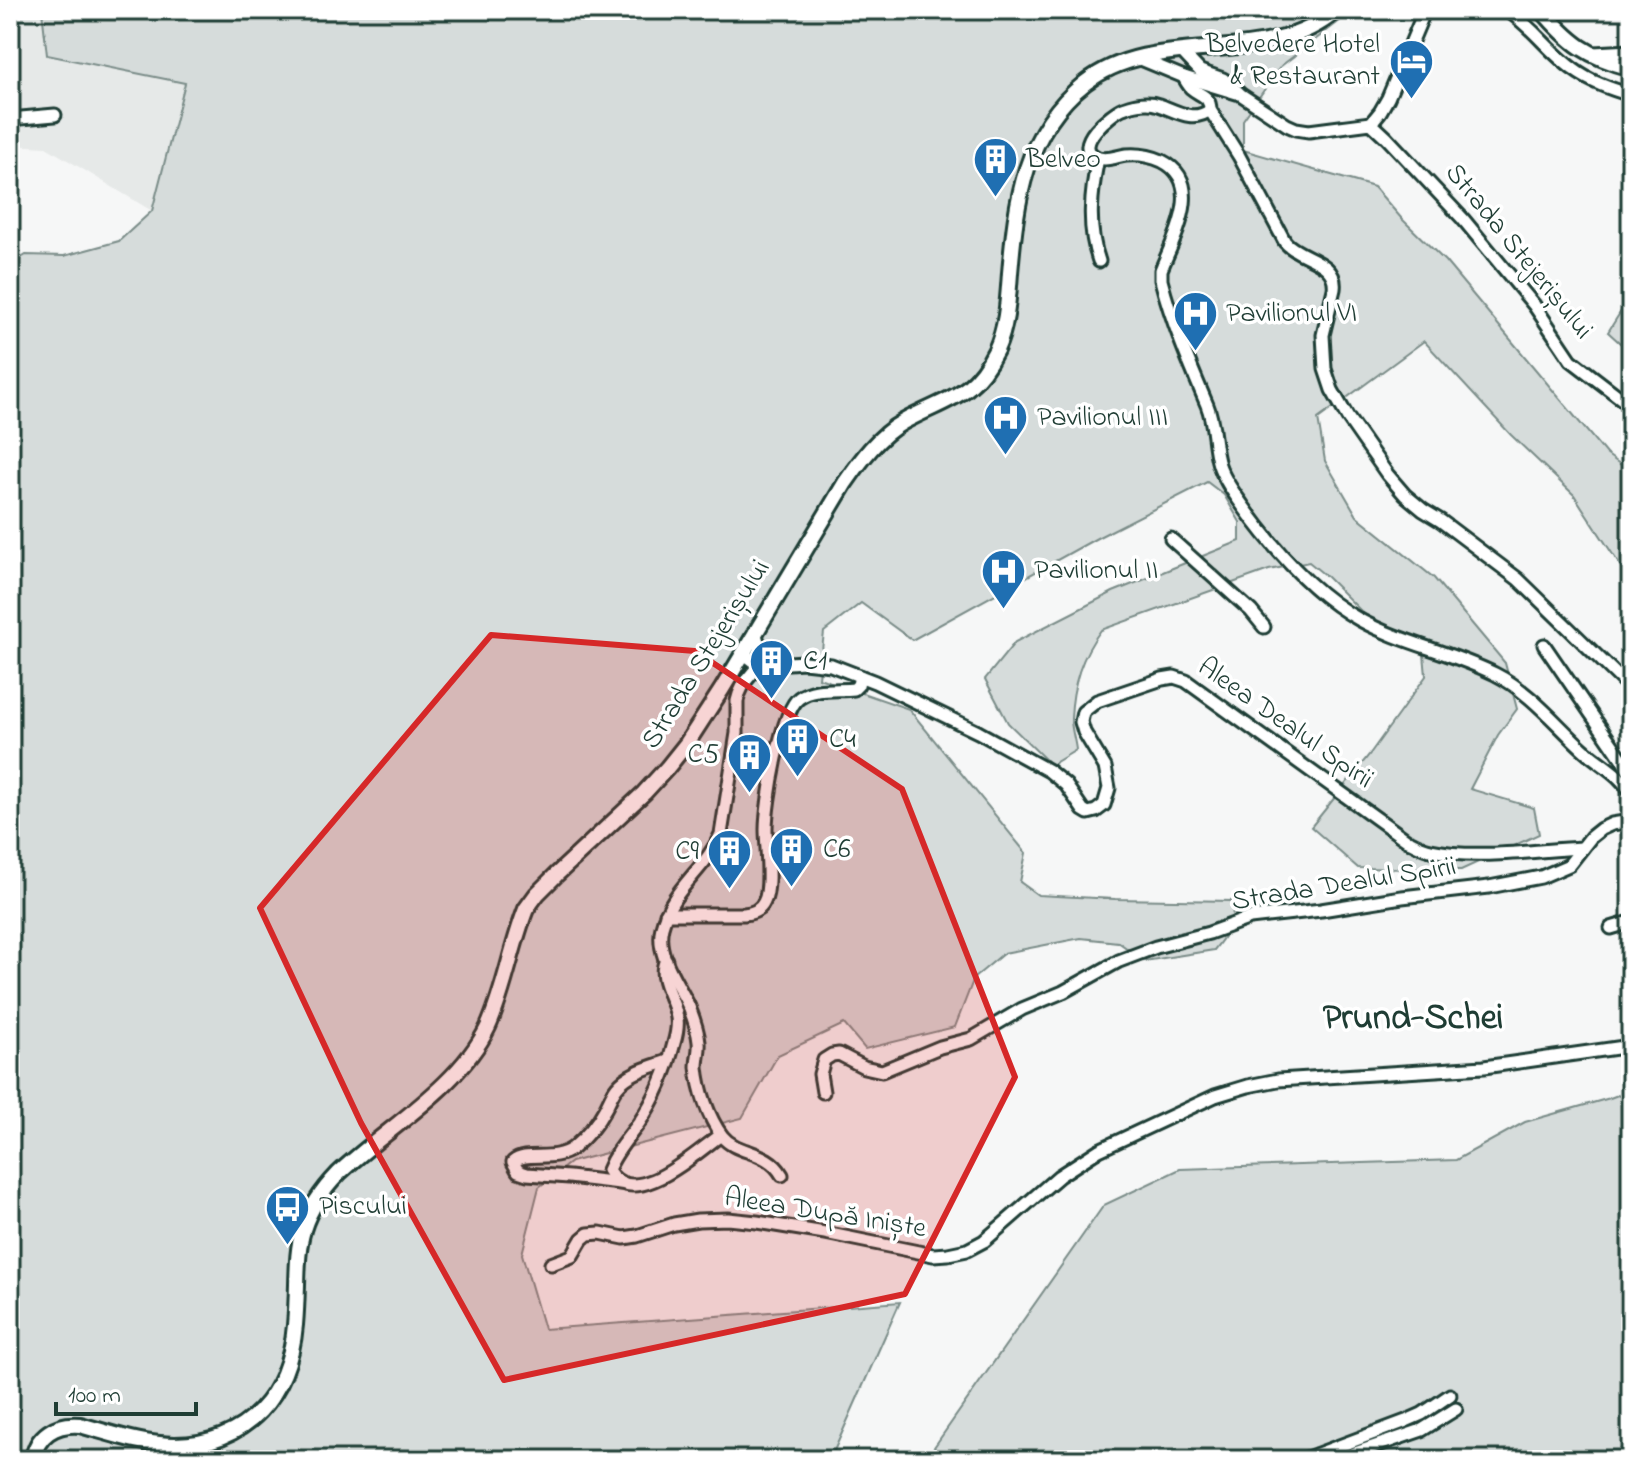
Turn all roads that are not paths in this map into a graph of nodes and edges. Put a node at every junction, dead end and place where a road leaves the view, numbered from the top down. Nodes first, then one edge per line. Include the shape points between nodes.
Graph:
1 (1337, 10) edge
2 (1425, 10) edge
3 (1507, 10) edge
4 (1542, 10) edge
5 (1631, 51) edge
6 (1182, 52) junction
7 (1589, 54) junction
8 (1138, 58) junction
9 (1631, 68) edge
10 (1184, 77) junction
11 (1240, 94) junction
12 (1631, 95) edge
13 (1210, 110) junction
14 (55, 115) dead end
15 (10, 119) edge
16 (1371, 123) junction
17 (1098, 158) junction
18 (1099, 261) dead end
19 (1631, 406) edge
20 (1171, 539) dead end
21 (1264, 627) dead end
22 (755, 631) junction
23 (1544, 645) dead end
24 (743, 653) junction
25 (759, 665) junction
26 (860, 676) junction
27 (1631, 689) edge
28 (1631, 775) edge
29 (1631, 793) edge
30 (1631, 821) edge
31 (1582, 848) junction
32 (666, 914) junction
33 (1631, 922) edge
34 (1611, 928) dead end
35 (666, 959) junction
36 (1631, 1046) edge
37 (668, 1061) junction
38 (823, 1092) dead end
39 (721, 1135) junction
40 (782, 1175) dead end
41 (621, 1183) junction
42 (551, 1264) dead end
43 (1450, 1395) dead end
44 (1456, 1409) dead end
45 (33, 1460) edge
46 (1302, 1460) edge
47 (1335, 1460) edge

1 - 6 main road, Strada Stejerișului via 1287,37
2 - 16 street via 1388,98
3 - 12 street via 1574,70
4 - 7 main road
5 - 7 street
6 - 8 main road, Strada Stejerișului
6 - 11 street via 1200,71 1223,79
7 - 9 main road
8 - 10 street
8 - 22 main road, Strada Stejerișului via 1111,67 1074,93 1050,119 1031,154 1020,193 1002,336 981,376 951,399 901,423 867,452
10 - 11 street
10 - 13 street via 1209,101
11 - 16 street via 1296,129
13 - 17 street via 1187,115 1151,103 1123,108 1093,134 1089,148
13 - 27 street via 1285,242 1332,274 1323,335 1325,369 1332,390 1372,454 1405,495 1518,579
14 - 15 street
16 - 19 street, Strada Stejerișului via 1463,219 1534,305 1571,360
17 - 18 street via 1091,228
17 - 29 street via 1132,154 1157,159 1177,172 1183,184 1183,210 1161,280 1208,409 1218,463 1265,536 1339,607 1379,629 1495,674 1518,689
20 - 21 street
22 - 24 main road, Strada Stejerișului
22 - 25 street via 762,656
23 - 28 street
24 - 25 street
24 - 45 main road, Strada Stejerișului via 667,768 526,909 488,1026 465,1063 339,1173 311,1207 299,1243 290,1360 267,1404 231,1432 189,1444 59,1426 39,1441
25 - 26 street, Aleea Dealul Spirii via 804,662
25 - 32 street via 737,701 721,834
26 - 31 street, Aleea Dealul Spirii via 1049,771 1088,813 1104,805 1109,788 1105,767 1084,732 1083,712 1097,701 1174,677 1428,850
26 - 32 street via 854,689 804,695 787,716 767,804 768,893 761,908 744,914
30 - 31 street, Strada Dealul Spirii via 1601,829
31 - 38 street, Strada Dealul Spirii via 1569,865 1541,877 1250,918 1156,947 1022,1009 971,1039 882,1071 832,1055 824,1060 820,1074
32 - 35 street via 660,943
33 - 34 street
35 - 37 street via 662,976 677,1015
35 - 39 street via 694,1021 701,1085
36 - 42 street, Aleea După Iniște via 1484,1067 1278,1080 1215,1096 1099,1150 1059,1176 984,1241 948,1254 728,1219 674,1224 624,1238 588,1234 572,1256
37 - 41 street via 658,1090 608,1170
37 - 41 street via 618,1085 598,1121 565,1153 513,1162 527,1174
39 - 40 street via 767,1158
39 - 41 street via 666,1175 645,1184
43 - 46 street via 1422,1414
44 - 47 street via 1422,1430

